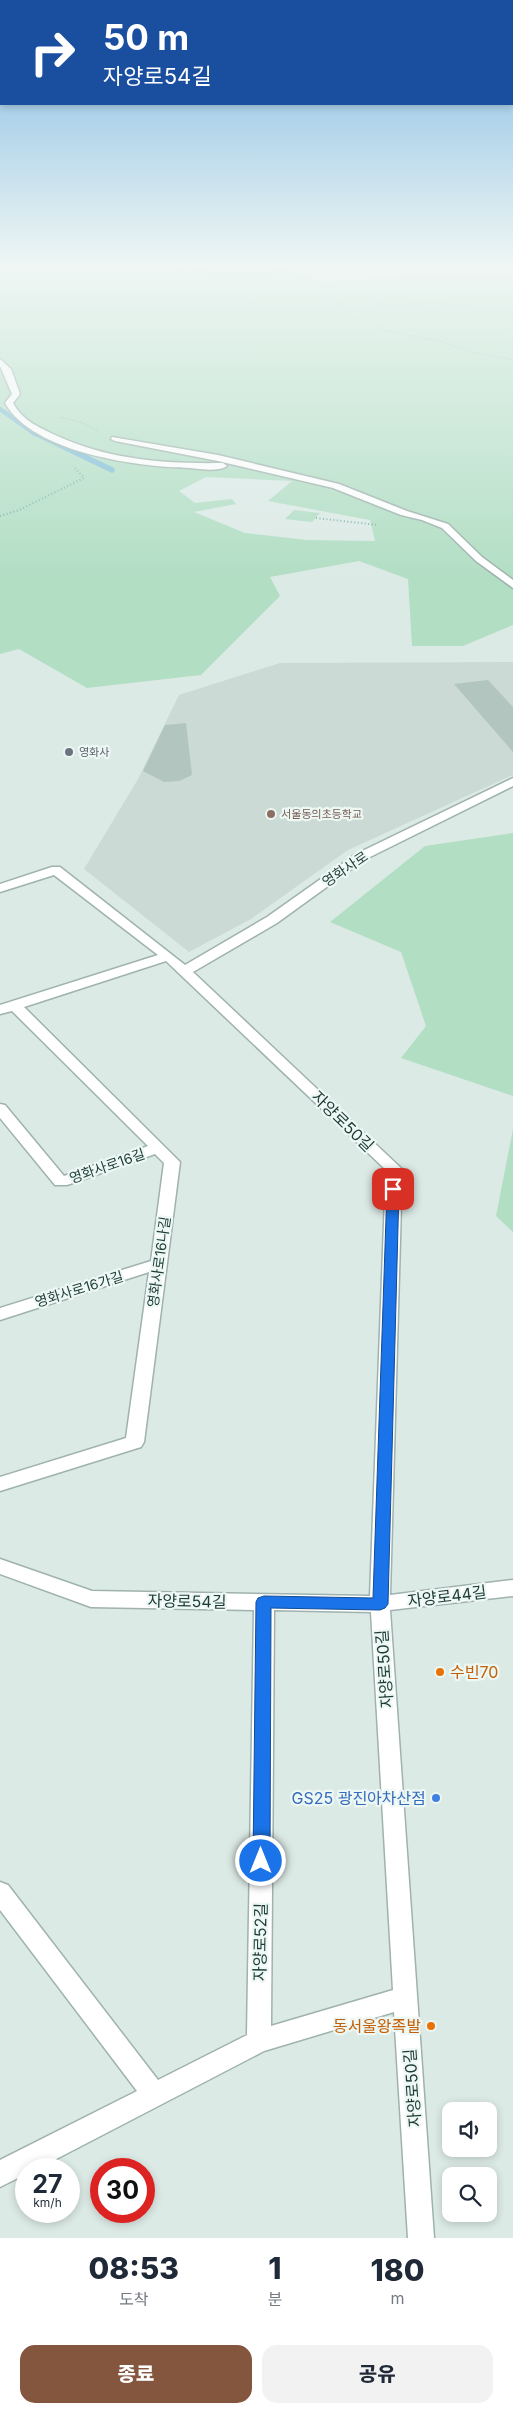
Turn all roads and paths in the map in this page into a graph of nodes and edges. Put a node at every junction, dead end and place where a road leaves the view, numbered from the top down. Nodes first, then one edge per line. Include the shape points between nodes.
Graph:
1 (7, 368) edge
2 (115, 439) dead end
3 (72, 465) dead end
4 (252, 466) junction
5 (0, 516) edge
6 (513, 585) edge
7 (513, 781) edge
8 (0, 888) edge
9 (168, 956) junction
10 (185, 971) junction
11 (7, 1008) edge
12 (0, 1108) edge
13 (158, 1148) junction
14 (158, 1264) junction
15 (0, 1314) edge
16 (0, 1484) edge
17 (0, 1566) edge
18 (513, 1588) edge
19 (264, 1602) junction
20 (380, 1604) junction
21 (0, 1892) edge
22 (406, 1996) junction
23 (260, 2041) junction
24 (155, 2094) junction
25 (0, 2174) edge
26 (421, 2238) edge

1 - 4 street via 16,394 9,403 15,415 73,448 140,463
2 - 4 street
3 - 5 path via 84,478
4 - 6 street via 336,486 404,514 445,526 479,559
7 - 10 street, 영화사로 via 360,857 272,920
8 - 9 street via 56,870
9 - 10 street, 자양로50길
9 - 11 street
10 - 20 street, 자양로50길 via 394,1169
11 - 13 street, 영화사로16나길
12 - 13 street, 영화사로16길 via 62,1182
13 - 14 street, 영화사로16나길 via 172,1162
14 - 15 street, 영화사로16가길
14 - 16 street, 영화사로16나길 via 135,1442
17 - 19 street, 자양로54길 via 92,1599
18 - 20 street, 자양로44길
19 - 20 street, 자양로54길
19 - 23 street, 자양로52길
20 - 22 street, 자양로50길
21 - 24 street
22 - 23 street
22 - 26 street, 자양로50길
23 - 24 street
24 - 25 street

